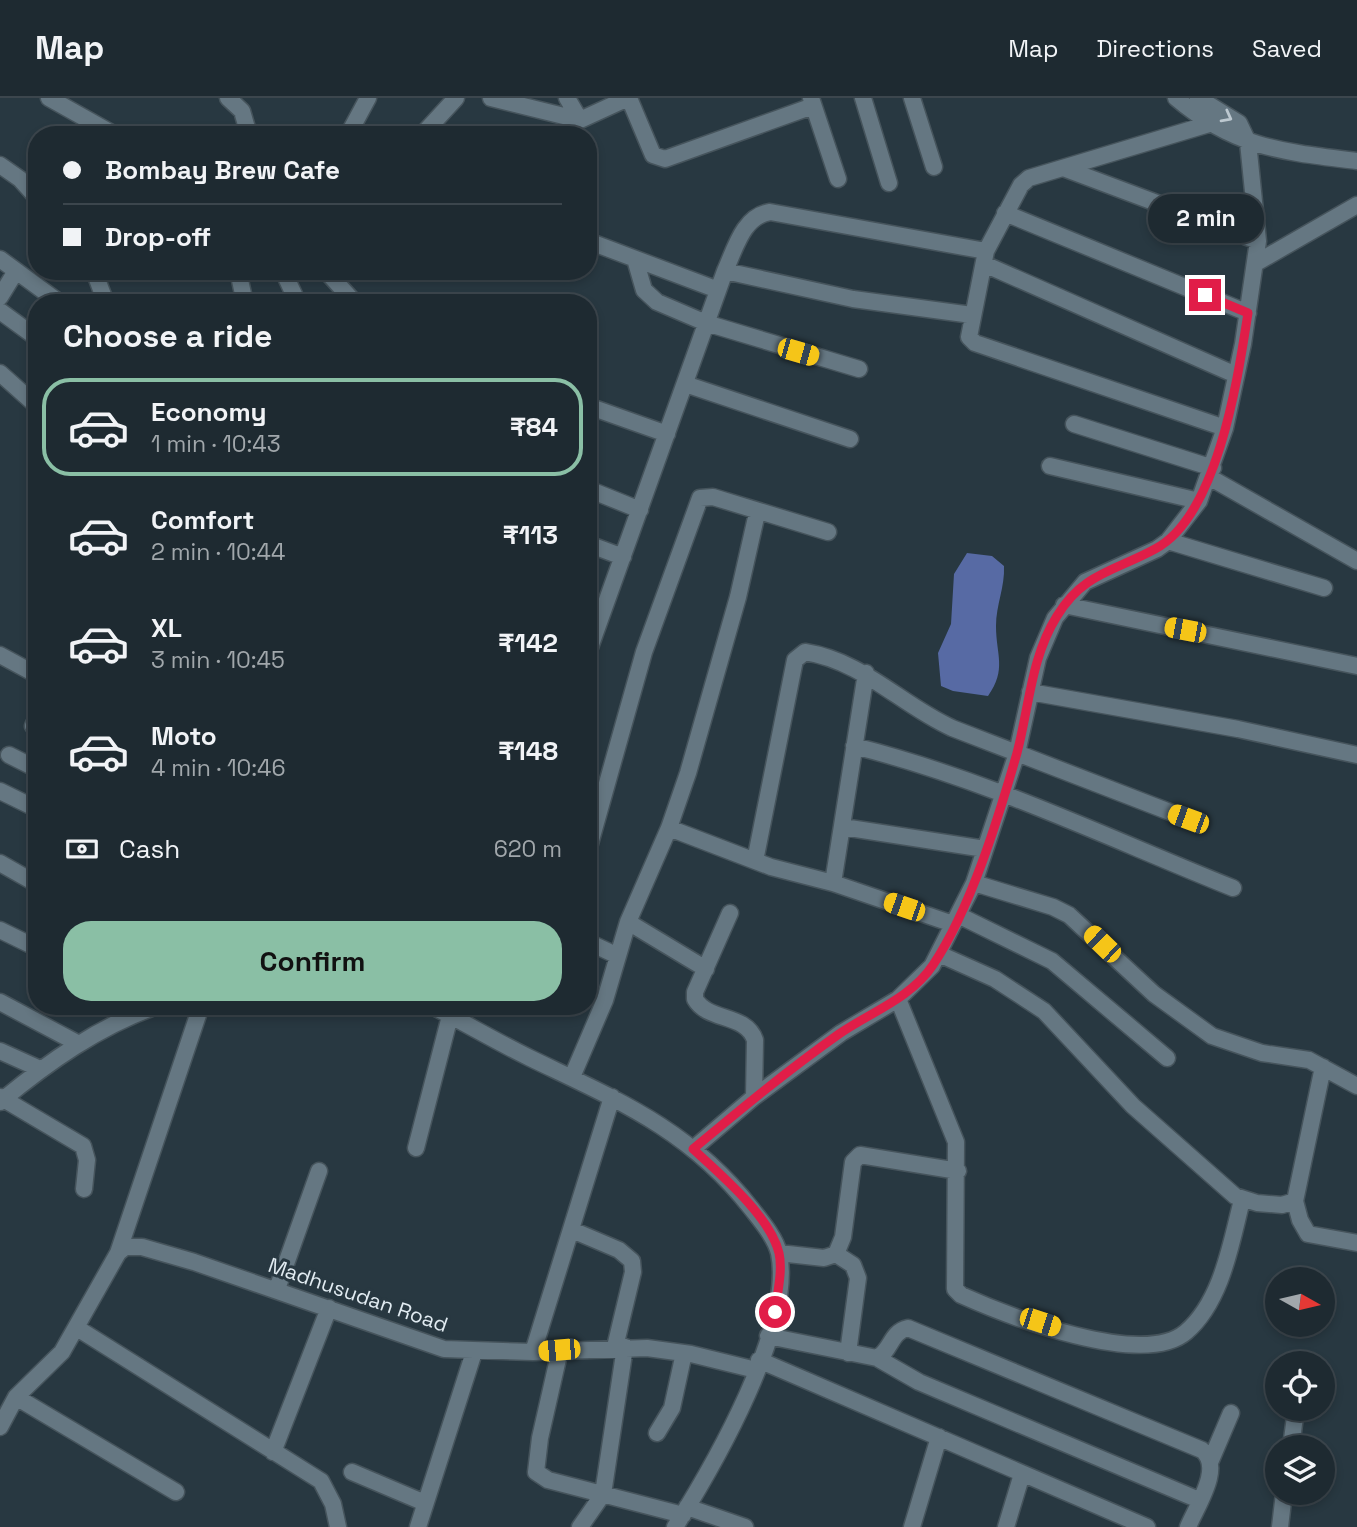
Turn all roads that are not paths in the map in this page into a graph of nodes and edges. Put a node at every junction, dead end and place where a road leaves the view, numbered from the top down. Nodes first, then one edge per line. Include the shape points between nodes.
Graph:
1 (49, 98) edge
2 (228, 98) edge
3 (369, 98) edge
4 (456, 98) edge
5 (491, 98) edge
6 (567, 98) edge
7 (629, 98) edge
8 (863, 98) edge
9 (912, 98) edge
10 (1176, 98) edge
11 (1198, 98) edge
12 (812, 102) edge
13 (580, 120) junction
14 (1209, 124) junction
15 (99, 126) edge
16 (246, 126) edge
17 (353, 126) edge
18 (430, 126) edge
19 (1248, 142) junction
20 (1357, 161) edge
21 (0, 164) edge
22 (934, 167) dead end
23 (1066, 169) junction
24 (838, 179) dead end
25 (889, 183) dead end
26 (28, 188) edge
27 (1357, 205) edge
28 (1005, 213) junction
29 (1258, 241) junction
30 (597, 244) edge
31 (985, 258) junction
32 (0, 259) edge
33 (635, 259) junction
34 (1256, 263) junction
35 (16, 271) junction
36 (725, 271) junction
37 (28, 280) edge
38 (28, 280) edge
39 (334, 280) edge
40 (718, 290) junction
41 (48, 294) edge
42 (347, 294) edge
43 (0, 297) edge
44 (0, 311) edge
45 (1248, 313) junction
46 (972, 315) junction
47 (706, 323) junction
48 (28, 331) edge
49 (859, 369) dead end
50 (0, 373) edge
51 (1236, 375) junction
52 (685, 384) junction
53 (28, 398) edge
54 (597, 409) edge
55 (1074, 424) dead end
56 (1225, 428) junction
57 (667, 433) junction
58 (850, 439) dead end
59 (1050, 466) dead end
60 (1211, 473) junction
61 (597, 493) edge
62 (1199, 501) junction
63 (640, 510) junction
64 (757, 513) junction
65 (828, 532) dead end
66 (1168, 541) junction
67 (597, 547) edge
68 (623, 557) junction
69 (1357, 561) edge
70 (1324, 588) dead end
71 (1064, 606) junction
72 (597, 628) edge
73 (0, 655) edge
74 (1357, 666) edge
75 (28, 670) edge
76 (866, 673) junction
77 (1030, 692) junction
78 (854, 746) junction
79 (1017, 753) junction
80 (9, 755) dead end
81 (1357, 755) edge
82 (28, 764) edge
83 (0, 791) edge
84 (1003, 792) junction
85 (28, 805) edge
86 (597, 819) edge
87 (1188, 819) dead end
88 (844, 827) junction
89 (669, 828) junction
90 (985, 849) junction
91 (755, 861) junction
92 (0, 863) edge
93 (28, 879) edge
94 (833, 883) junction
95 (974, 883) junction
96 (1233, 888) dead end
97 (730, 913) dead end
98 (956, 919) junction
99 (628, 922) junction
100 (0, 930) edge
101 (28, 944) edge
102 (597, 946) edge
103 (939, 954) junction
104 (618, 956) junction
105 (706, 968) junction
106 (898, 999) junction
107 (0, 1002) edge
108 (132, 1015) edge
109 (198, 1015) edge
110 (440, 1015) edge
111 (451, 1015) edge
112 (79, 1044) junction
113 (0, 1051) edge
114 (1167, 1058) dead end
115 (1324, 1067) junction
116 (40, 1069) junction
117 (572, 1077) junction
118 (1357, 1086) edge
119 (612, 1097) junction
120 (754, 1097) junction
121 (1, 1099) edge
122 (416, 1148) dead end
123 (693, 1149) junction
124 (319, 1171) dead end
125 (958, 1171) junction
126 (84, 1189) dead end
127 (1242, 1200) junction
128 (1295, 1201) junction
129 (572, 1230) junction
130 (1357, 1243) edge
131 (118, 1253) junction
132 (779, 1253) junction
133 (836, 1254) junction
134 (277, 1289) junction
135 (329, 1308) junction
136 (77, 1328) junction
137 (768, 1336) junction
138 (620, 1347) junction
139 (559, 1350) junction
140 (474, 1352) junction
141 (533, 1352) junction
142 (684, 1353) junction
143 (848, 1353) junction
144 (877, 1358) junction
145 (758, 1365) junction
146 (10, 1399) edge
147 (1231, 1413) dead end
148 (0, 1427) edge
149 (657, 1433) dead end
150 (939, 1437) junction
151 (274, 1452) junction
152 (1211, 1460) junction
153 (352, 1472) dead end
154 (1022, 1474) junction
155 (176, 1492) dead end
156 (603, 1494) junction
157 (1199, 1500) junction
158 (425, 1503) junction
159 (1283, 1505) edge
160 (682, 1516) edge
161 (1101, 1519) edge
162 (1141, 1526) edge
163 (338, 1527) edge
164 (418, 1527) edge
165 (580, 1527) edge
166 (745, 1527) edge
167 (912, 1527) edge
168 (1006, 1527) edge
169 (1188, 1527) edge
170 (1280, 1527) edge

1 - 15 street
2 - 16 street via 242,111
3 - 17 street
4 - 18 street
5 - 13 street
6 - 13 street
7 - 12 street via 653,155 666,159
7 - 13 street
8 - 25 street
9 - 22 street
10 - 14 street
11 -> 19 street via 1239,123
12 - 24 street
14 - 19 street
14 - 23 street
19 - 20 street
19 - 29 street
21 - 26 street
23 - 28 street via 1029,178
23 - 29 street
27 - 34 street
28 - 31 street
28 - 45 street
29 - 34 street
30 - 33 street
31 - 36 street via 770,212 754,216 746,226
31 - 46 street
31 - 51 street
32 - 35 street
33 - 40 street
33 - 47 street via 649,297
34 - 45 street
35 - 37 street
35 - 43 street
36 - 40 street
36 - 46 street via 853,299
38 - 41 street
39 - 42 street
40 - 47 street
44 - 48 street
45 - 51 street
46 - 56 street via 969,337 975,343
47 - 49 street
47 - 52 street
50 - 53 street
51 - 56 street
52 - 57 street
52 - 58 street
54 - 57 street
55 - 60 street
56 - 60 street
57 - 63 street
59 - 62 street
60 - 62 street
60 - 69 street
61 - 63 street
62 - 66 street
63 - 68 street
64 - 65 street
64 - 86 street via 705,496 696,505 644,652
64 - 89 street via 738,597
66 - 70 street
66 - 71 street via 1085,582
67 - 68 street
68 - 72 street
71 - 74 street
71 - 77 street via 1038,658
73 - 75 street
76 - 78 street
76 - 79 street via 926,717
76 - 91 street via 817,654 805,652 795,660
77 - 79 street
77 - 81 street
78 - 84 street
78 - 88 street
79 - 84 street
79 - 87 street
80 - 82 street
83 - 85 street
84 - 90 street
84 - 96 street
88 - 90 street
88 - 94 street
89 - 91 street
89 - 99 street
90 - 95 street
91 - 94 street
92 - 93 street
94 - 98 street
95 - 98 street
95 - 115 street via 1069,915 1154,994 1212,1036 1231,1045
97 - 105 street
98 - 103 street
98 - 114 street via 1052,961
99 - 104 street
99 - 105 street
100 - 101 street
102 - 104 street
103 - 106 street
103 - 127 street via 995,979 1044,1011 1133,1106
104 - 117 street
105 - 120 street via 695,992 698,1004 752,1031
106 - 120 street via 841,1033
106 - 125 street via 956,1142
107 - 112 street
108 - 112 street
109 - 131 street
110 - 122 street
111 - 117 street
112 - 116 street
113 - 116 street
115 - 118 street
115 - 128 street
116 - 121 street
117 - 119 street
119 - 123 street via 653,1118
119 - 129 street
120 - 123 street
121 - 126 street via 83,1146 87,1160
123 - 132 street via 745,1200
124 - 134 street
125 - 127 street via 955,1289 994,1308 1123,1346 1176,1339 1197,1321 1219,1280
125 - 133 street via 882,1157 855,1158 843,1237
127 - 128 street via 1282,1205
128 - 130 street via 1308,1234
129 - 138 street via 619,1250 632,1261
129 - 141 street
131 - 134 street, Madhusudan Road via 125,1247 142,1247
131 - 136 street
132 - 133 street via 824,1258
132 - 137 street via 775,1312
133 - 143 street via 853,1265 858,1278
134 - 135 street, Madhusudan Road
135 - 140 street, Madhusudan Road via 423,1343
135 - 151 street
136 - 146 street via 62,1352
136 - 151 street
137 - 143 street
137 - 145 street
138 - 139 street, Madhusudan Road
138 - 142 street, Madhusudan Road
138 - 156 street
139 - 141 street, Madhusudan Road
139 - 156 street via 536,1472 548,1480
140 - 141 street, Madhusudan Road
140 - 158 street
142 - 145 street, Madhusudan Road
142 - 149 street via 672,1408
143 - 144 street
144 - 152 street via 885,1354 899,1330 920,1331 1202,1450
144 - 157 street via 919,1382
145 - 150 street, Madhusudan Road
145 - 160 street via 735,1420
146 - 148 street
146 - 155 street
147 - 152 street
150 - 154 street, Madhusudan Road
150 - 167 street
151 - 163 street via 321,1481
152 - 157 street
153 - 158 street
154 - 161 street, Madhusudan Road
154 - 168 street
156 - 160 street
156 - 165 street
157 - 169 street
158 - 164 street
159 - 170 street
160 - 166 street
161 - 162 street, Madhusudan Road

